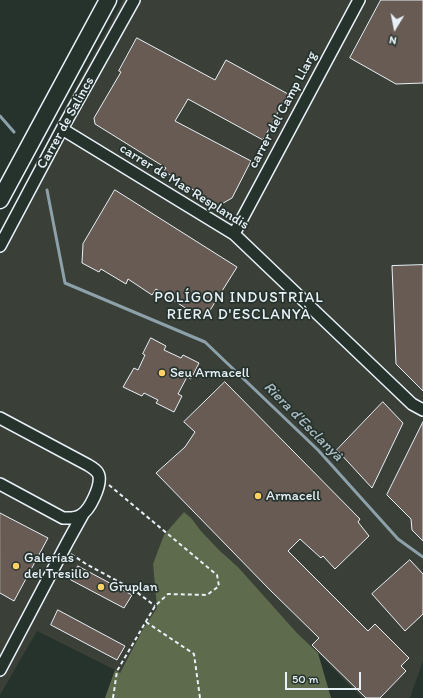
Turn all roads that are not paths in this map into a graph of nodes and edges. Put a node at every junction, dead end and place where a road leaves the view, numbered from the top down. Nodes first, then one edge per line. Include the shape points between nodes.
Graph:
1 (108, 0) edge
2 (134, 0) edge
3 (359, 0) edge
4 (62, 129) junction
5 (0, 200) edge
6 (234, 234) junction
7 (0, 246) edge
8 (423, 410) edge
9 (0, 418) edge
10 (0, 484) edge
11 (83, 514) junction
12 (59, 516) junction
13 (65, 546) junction
14 (0, 670) edge

1 - 5 main road, Carrer de Salincs
2 - 4 street, Carrer de Salincs
3 - 6 street, carrer del Camp Llarg
4 - 6 street, carrer de Mas Resplandis
4 - 7 street, Carrer de Salincs
6 - 8 street, carrer de Mas Resplandis via 412,404
9 - 11 street via 96,470 99,476 96,495
10 - 12 street
11 - 12 street via 74,519
11 - 13 street
12 - 13 street via 68,530
13 - 14 street

